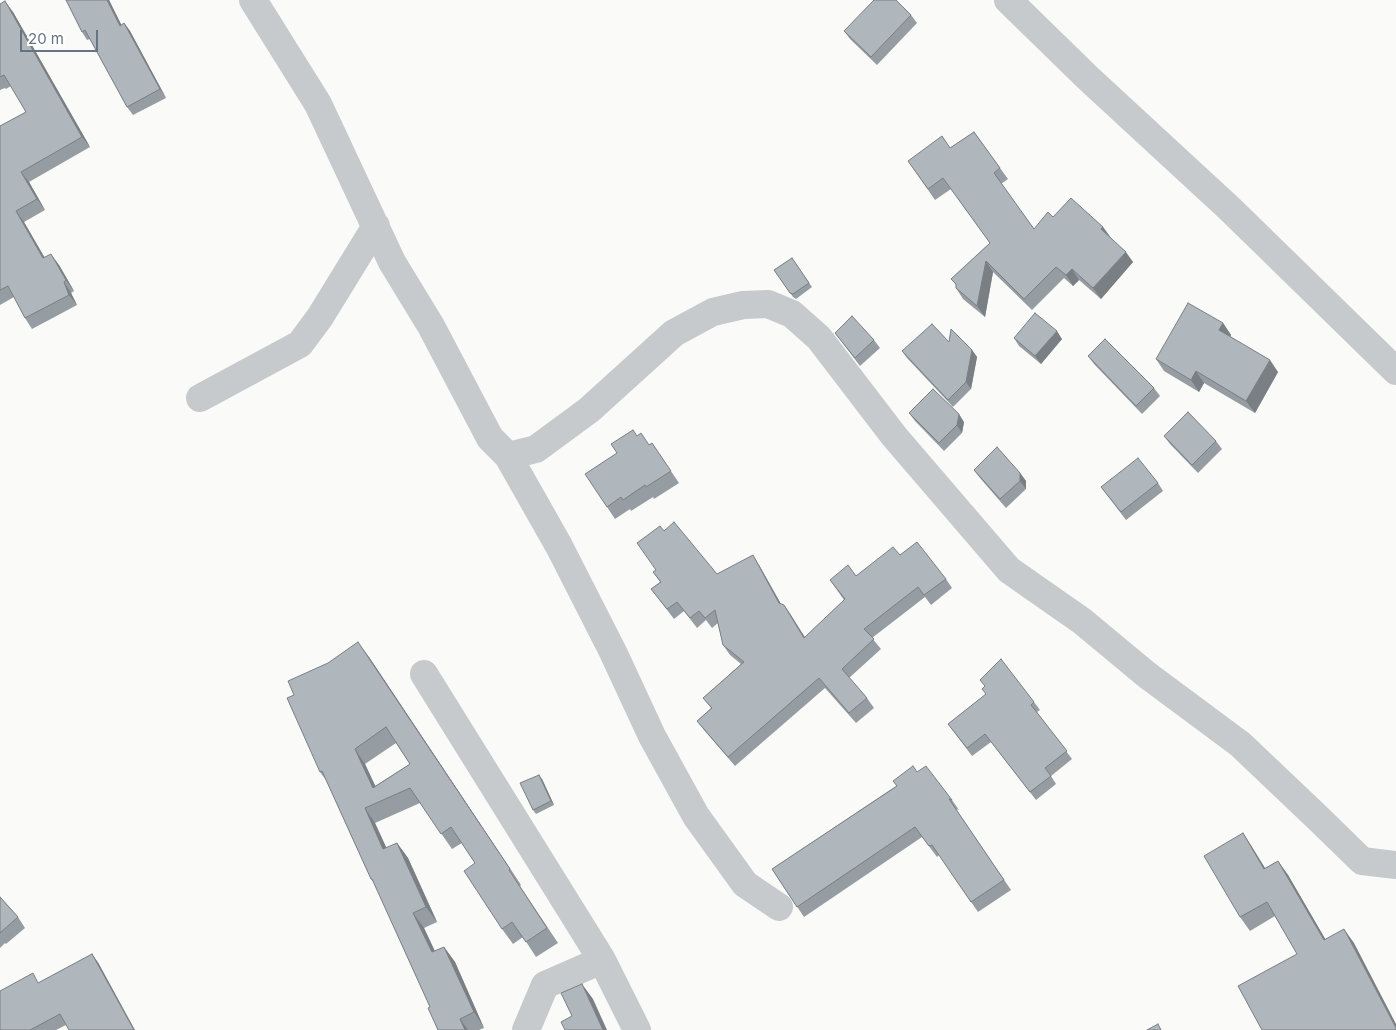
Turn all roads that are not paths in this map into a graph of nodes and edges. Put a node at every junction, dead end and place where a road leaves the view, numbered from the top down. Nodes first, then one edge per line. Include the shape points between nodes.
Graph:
1 (253, 0) edge
2 (1008, 0) edge
3 (376, 226) junction
4 (1396, 371) edge
5 (200, 398) dead end
6 (508, 456) junction
7 (424, 674) dead end
8 (1396, 865) edge
9 (779, 907) dead end
10 (602, 960) junction
11 (526, 1030) edge
12 (637, 1030) edge

1 - 3 street via 318,104
2 - 4 street
3 - 5 street via 300,344
3 - 6 street via 392,262 431,326 490,438
6 - 8 street via 536,450 590,410 674,333 713,312 768,304 792,314 819,338 894,436 1009,570 1082,621 1240,744 1362,861
6 - 9 street via 560,546 652,736 696,816 745,884
7 - 10 street
10 - 11 street via 545,985
10 - 12 street

